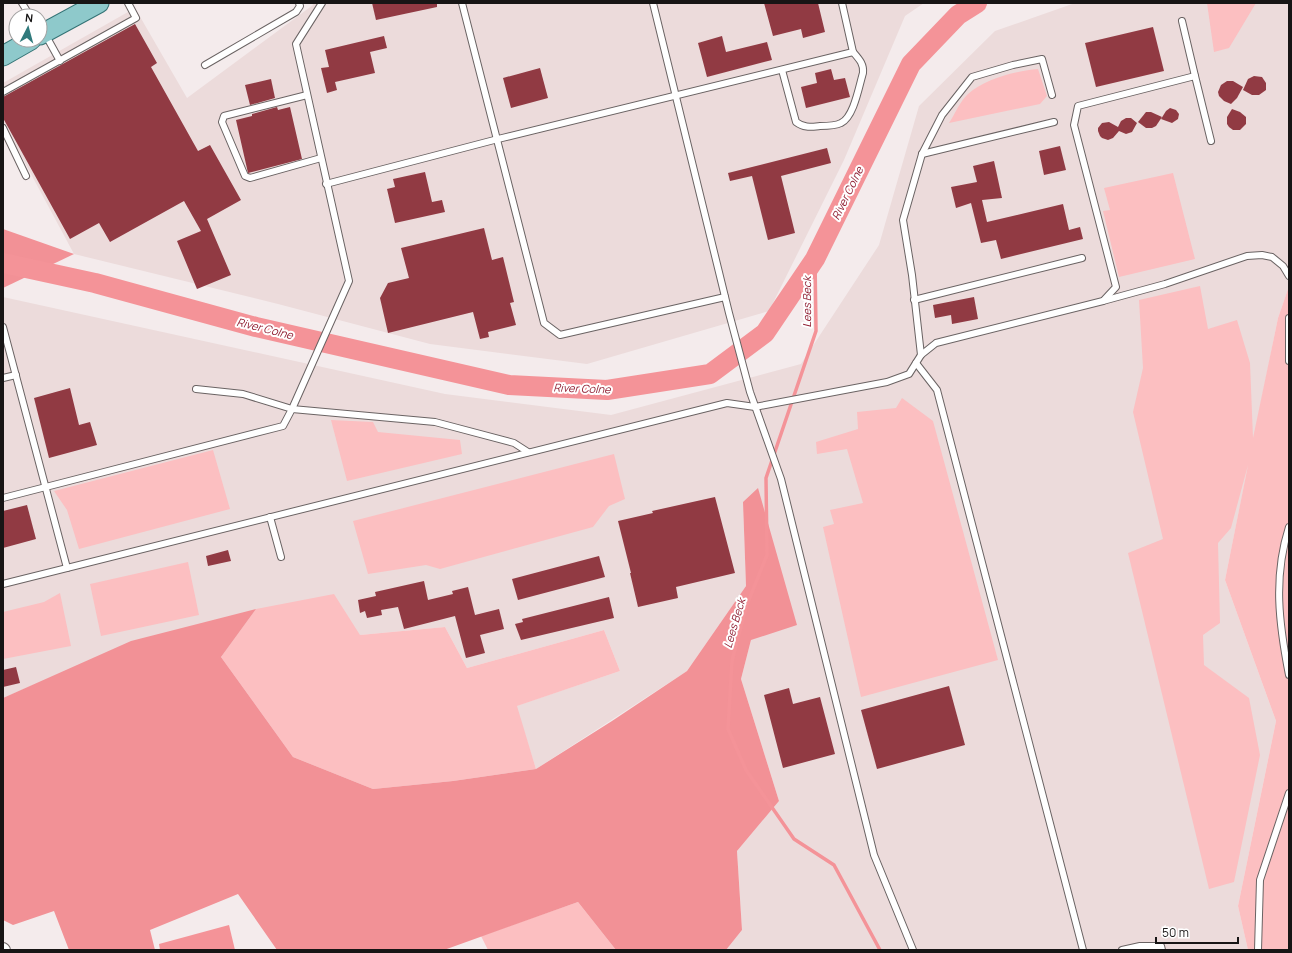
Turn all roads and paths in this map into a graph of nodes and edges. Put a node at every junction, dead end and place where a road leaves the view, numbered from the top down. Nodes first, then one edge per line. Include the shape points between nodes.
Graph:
1 (99, 3) edge
2 (128, 3) edge
3 (299, 3) edge
4 (322, 3) edge
5 (462, 3) edge
6 (653, 3) edge
7 (842, 3) edge
8 (1182, 21) dead end
9 (48, 30) edge
10 (48, 46) edge
11 (17, 48) edge
12 (853, 52) junction
13 (3, 56) edge
14 (60, 61) junction
15 (205, 65) dead end
16 (782, 70) junction
17 (1195, 76) junction
18 (3, 92) edge
19 (307, 95) junction
20 (1052, 95) dead end
21 (676, 96) junction
22 (1054, 122) dead end
23 (3, 128) edge
24 (498, 139) junction
25 (1211, 141) dead end
26 (922, 154) junction
27 (321, 158) junction
28 (26, 176) dead end
29 (326, 184) junction
30 (1082, 258) dead end
31 (1289, 276) edge
32 (725, 297) junction
33 (914, 300) junction
34 (1103, 301) junction
35 (1289, 318) edge
36 (3, 326) edge
37 (921, 354) junction
38 (1289, 361) edge
39 (916, 363) junction
40 (16, 375) junction
41 (3, 378) edge
42 (196, 389) dead end
43 (755, 406) junction
44 (292, 408) junction
45 (528, 452) junction
46 (44, 487) junction
47 (3, 498) edge
48 (270, 517) junction
49 (1289, 527) edge
50 (281, 557) dead end
51 (66, 568) junction
52 (3, 584) edge
53 (1289, 675) edge
54 (1289, 793) edge
55 (913, 950) edge
56 (1083, 950) edge
57 (1122, 950) edge
58 (1162, 950) edge
59 (1258, 950) edge

1 - 9 main road
2 - 14 lane via 136,18
3 - 15 lane via 296,12
4 - 19 lane via 296,44
5 - 24 lane
6 - 21 lane
7 - 12 lane
8 - 17 lane
10 - 14 lane
11 - 13 main road
12 - 16 lane
12 - 16 lane via 862,63 863,73 853,108 843,122 837,125 807,128 796,122
14 - 18 lane
16 - 21 lane
17 - 25 lane
17 - 34 lane via 1078,106 1074,125 1116,287
19 - 27 lane
19 - 27 lane via 224,116 222,122 247,178
20 - 26 lane via 1042,60 972,77 942,115
21 - 24 lane
21 - 32 lane
22 - 26 lane
23 - 28 lane
24 - 29 lane
24 - 32 lane via 544,324 560,335
26 - 33 lane via 903,220
27 - 29 lane
29 - 44 lane via 349,281
30 - 33 lane
31 - 34 lane via 1283,266 1272,257 1247,256 1165,284
32 - 43 lane
33 - 37 lane
34 - 37 lane via 936,343
35 - 38 lane
36 - 40 lane
37 - 39 lane
39 - 43 lane via 909,374 887,382
39 - 56 lane via 937,390
40 - 41 lane
40 - 46 lane
42 - 44 lane via 243,394
43 - 45 lane via 727,403
43 - 55 lane via 781,479 874,855
44 - 45 lane via 435,422 514,443
44 - 46 lane via 284,426
45 - 48 lane
46 - 47 lane
46 - 51 lane
48 - 50 lane
48 - 51 lane
49 - 53 lane via 1280,561 1278,590
51 - 52 lane
54 - 59 lane via 1260,880
57 - 58 lane via 1140,946 1161,946

